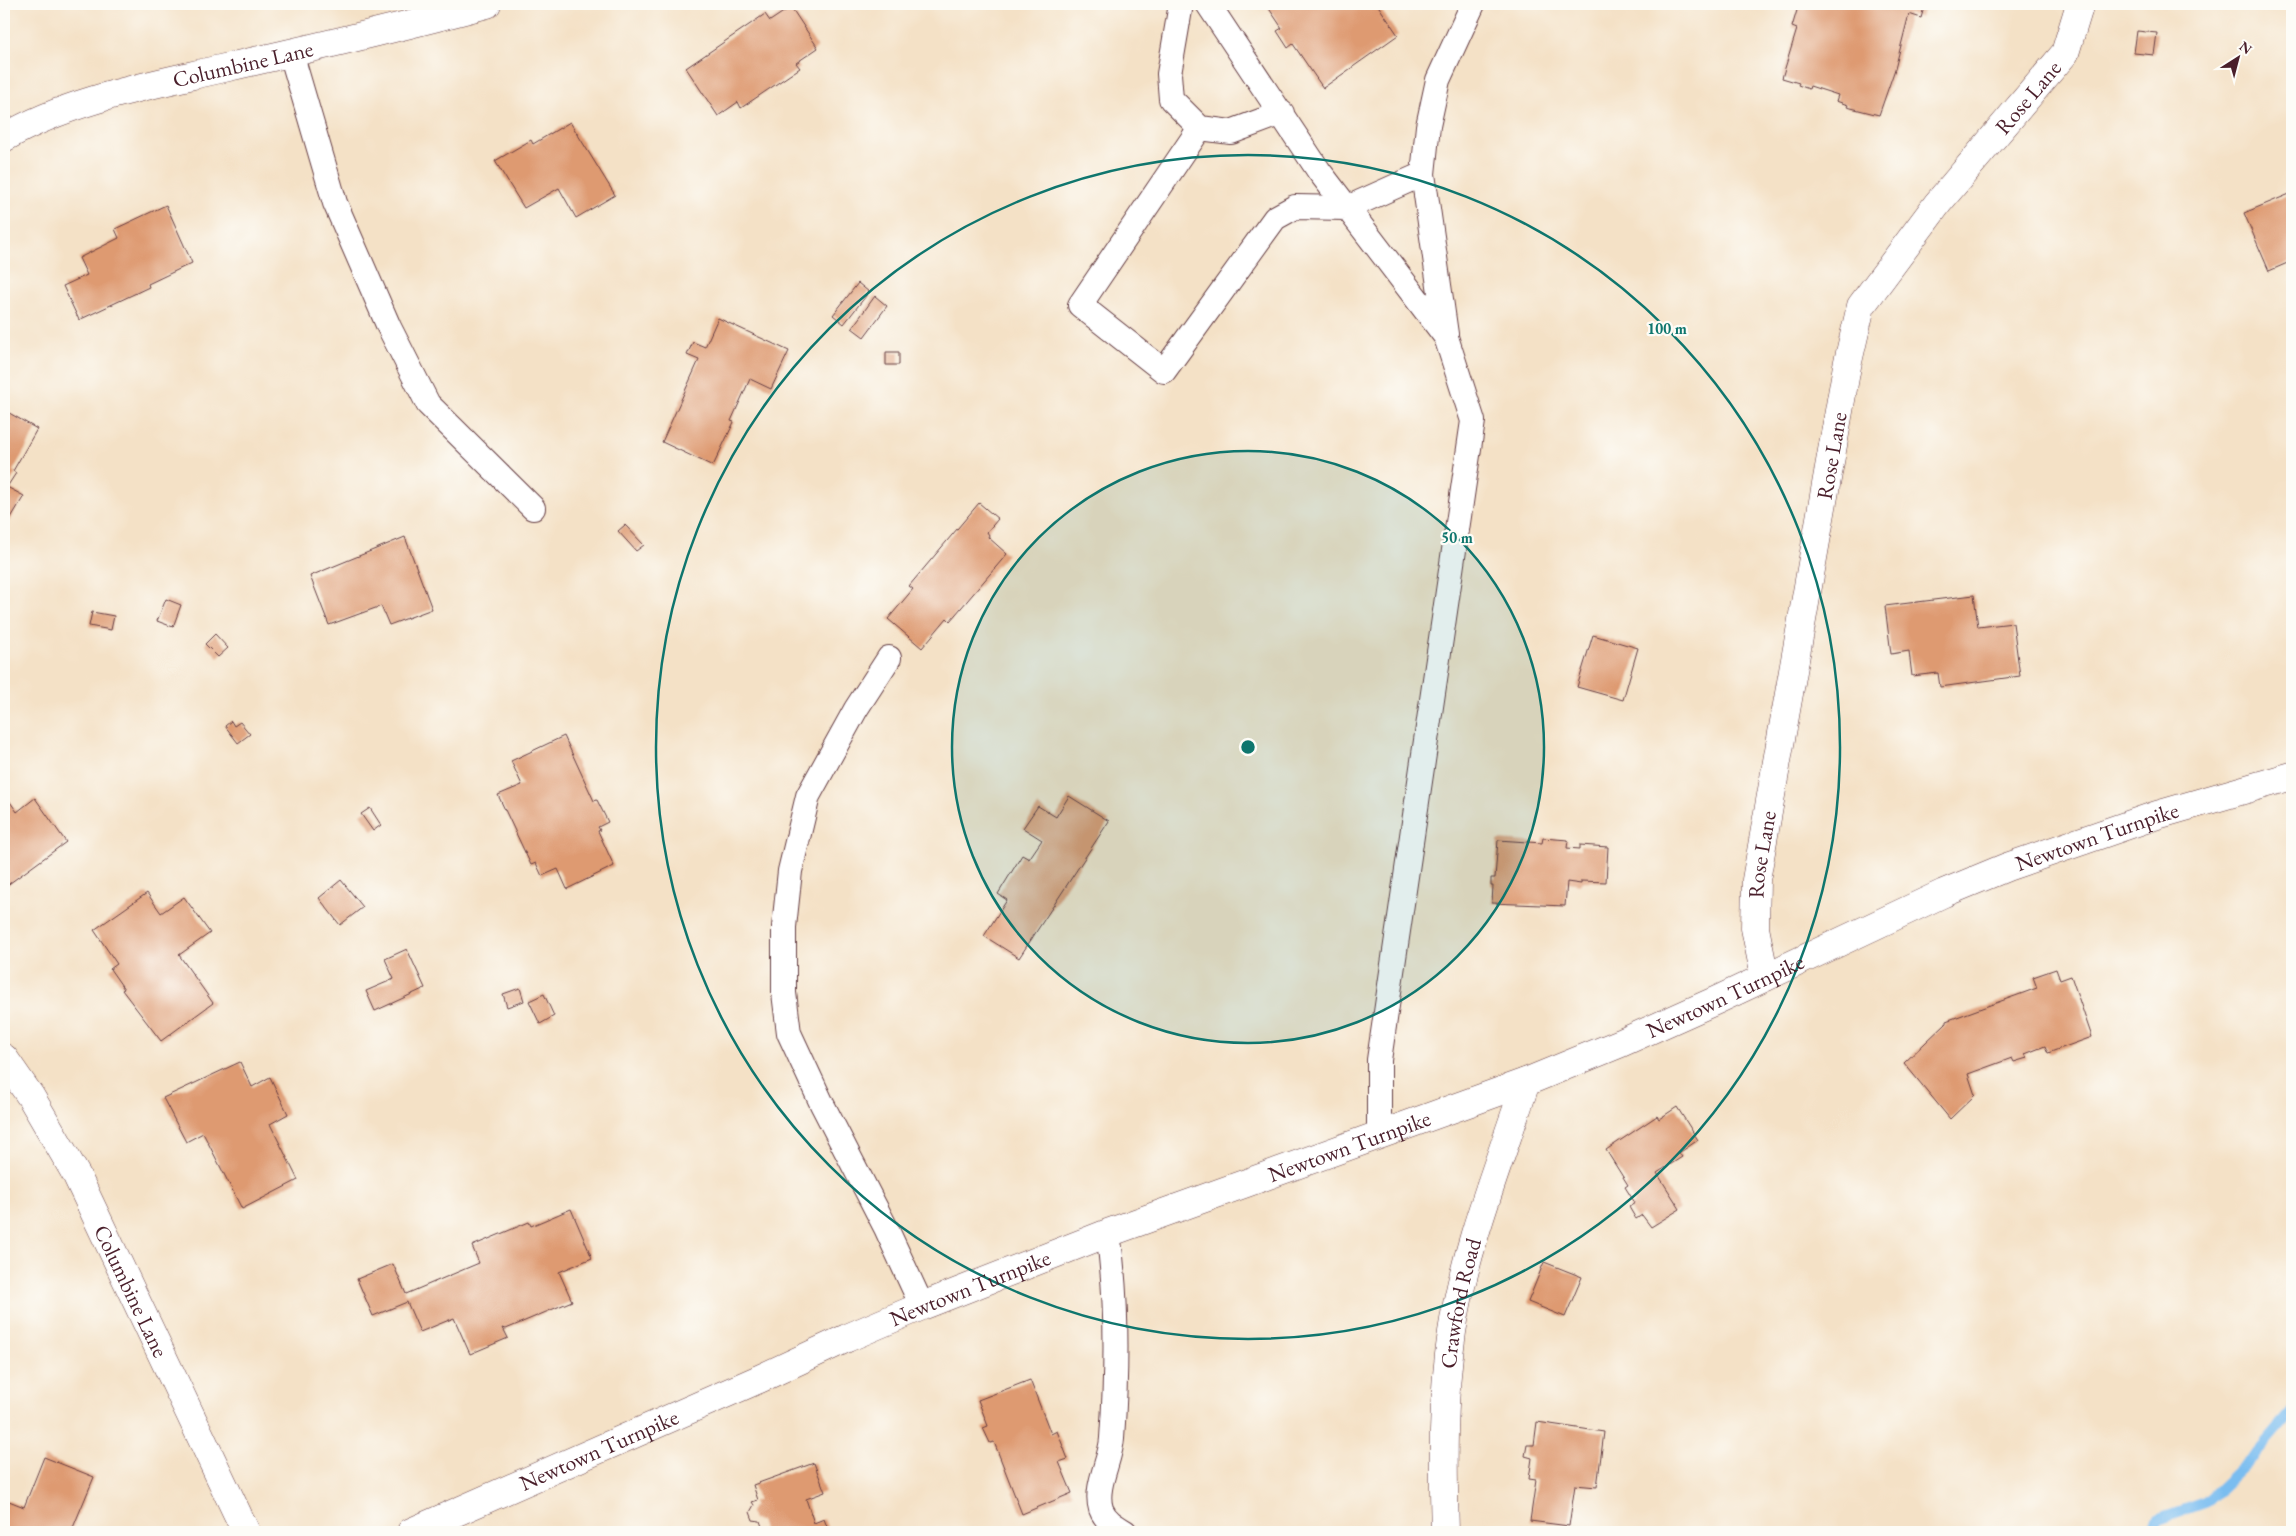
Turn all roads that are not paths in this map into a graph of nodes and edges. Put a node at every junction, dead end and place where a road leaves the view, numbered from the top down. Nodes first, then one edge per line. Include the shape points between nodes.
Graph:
1 (486, 4) edge
2 (1181, 4) edge
3 (1208, 4) edge
4 (1473, 4) edge
5 (2080, 4) edge
6 (291, 53) junction
7 (1282, 113) junction
8 (1200, 128) junction
9 (4, 138) edge
10 (1423, 174) junction
11 (1347, 208) junction
12 (1446, 337) junction
13 (533, 508) dead end
14 (889, 658) dead end
15 (2292, 776) edge
16 (1765, 978) junction
17 (4, 1058) edge
18 (1526, 1082) junction
19 (1379, 1133) junction
20 (1108, 1233) junction
21 (922, 1306) junction
22 (246, 1532) edge
23 (411, 1532) edge
24 (1125, 1532) edge
25 (1445, 1532) edge

1 - 6 street, Columbine Lane
2 - 8 lane via 1169,74 1171,99
3 - 7 lane
4 - 10 lane via 1438,80 1428,126
5 - 16 street, Rose Lane via 2065,53 1938,203 1861,306 1847,366 1756,880 1755,928
6 - 9 street, Columbine Lane via 142,87 27,124
6 - 13 lane via 335,203 388,328 428,404
7 - 8 lane via 1231,132
7 - 11 lane
8 - 11 lane via 1080,305 1164,371 1275,218 1295,207
10 - 11 lane
10 - 12 lane
11 - 12 lane
12 - 19 lane via 1473,421 1378,1060
14 - 21 lane via 856,709 808,796 790,871 784,927 784,993 789,1032
15 - 16 street, Newtown Turnpike via 2157,815 2007,867 1944,893
16 - 18 street, Newtown Turnpike
17 - 22 street, Columbine Lane via 77,1176
18 - 19 street, Newtown Turnpike
18 - 25 street, Crawford Road via 1477,1229 1452,1331 1444,1427
19 - 20 street, Newtown Turnpike
20 - 21 street, Newtown Turnpike
20 - 24 lane via 1117,1324 1112,1440 1100,1494 1101,1508 1109,1522
21 - 23 street, Newtown Turnpike

